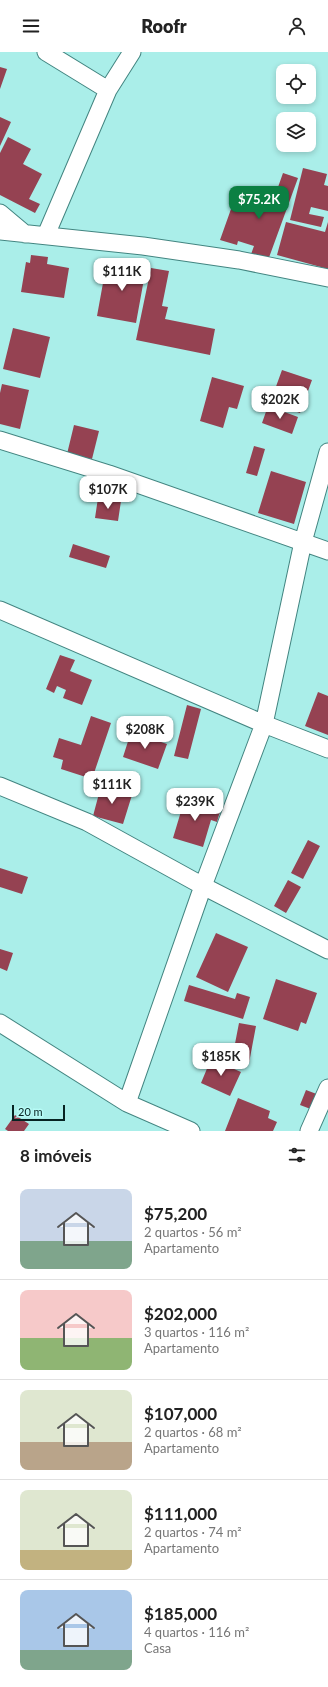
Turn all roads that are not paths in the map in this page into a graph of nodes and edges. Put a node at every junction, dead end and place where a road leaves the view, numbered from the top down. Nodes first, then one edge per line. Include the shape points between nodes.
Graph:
1 (46, 52) edge
2 (132, 52) edge
3 (108, 90) junction
4 (0, 213) edge
5 (0, 231) edge
6 (25, 234) junction
7 (46, 235) junction
8 (328, 278) edge
9 (0, 440) edge
10 (328, 452) edge
11 (303, 542) junction
12 (328, 551) edge
13 (0, 610) edge
14 (264, 724) junction
15 (328, 749) edge
16 (0, 786) edge
17 (203, 886) junction
18 (328, 950) edge
19 (0, 1023) edge
20 (328, 1088) edge
21 (127, 1103) junction
22 (191, 1131) edge
23 (309, 1131) edge

1 - 3 street
2 - 3 street
3 - 7 street
4 - 6 street
5 - 6 street
6 - 7 street
7 - 8 street via 240,260
9 - 11 street via 109,474
10 - 11 street
11 - 12 street
11 - 14 street
13 - 14 street
14 - 15 street
14 - 17 street
16 - 17 street via 87,822
17 - 18 street
17 - 21 street
19 - 21 street
20 - 23 street
21 - 22 street

